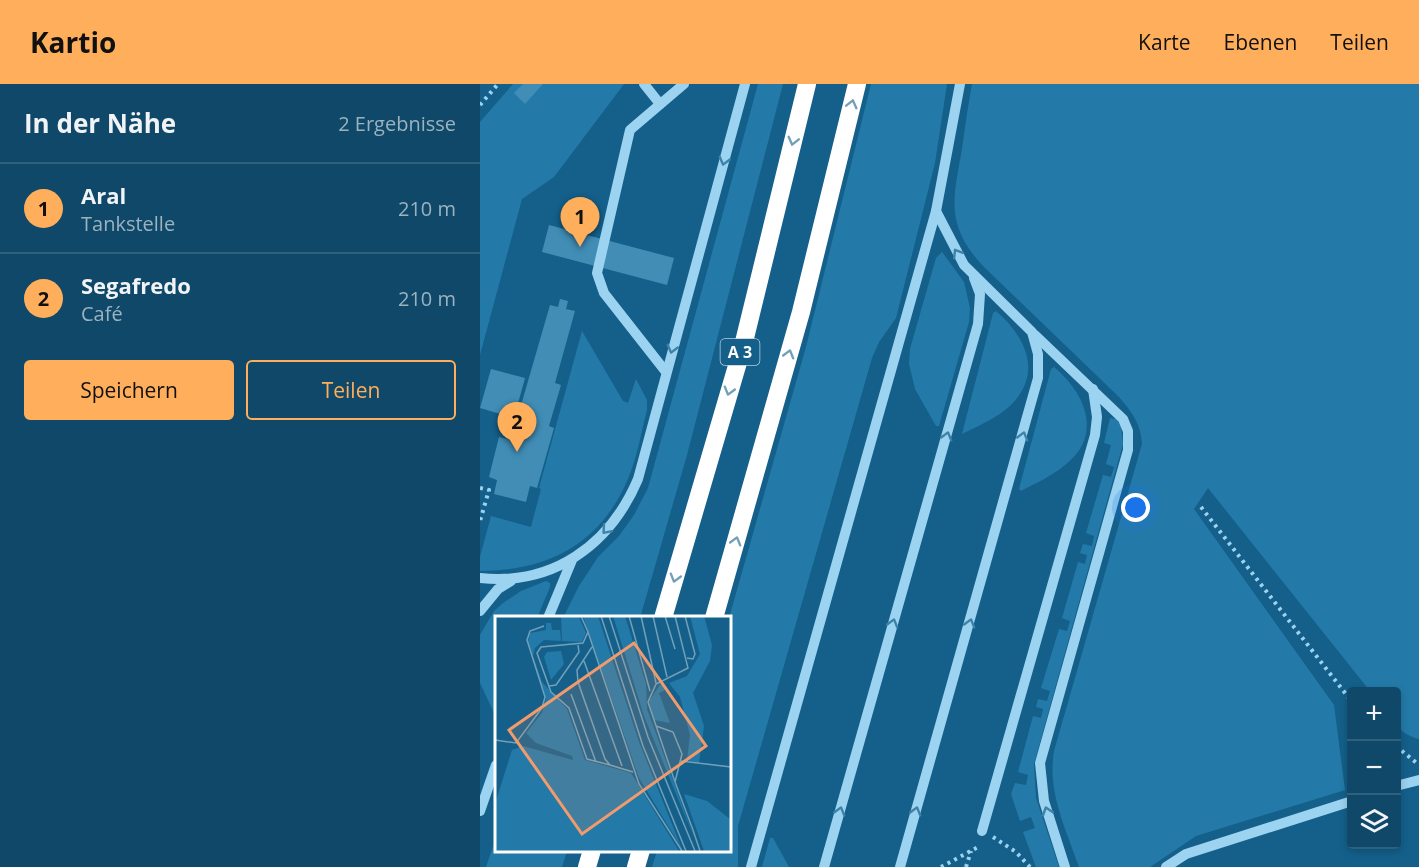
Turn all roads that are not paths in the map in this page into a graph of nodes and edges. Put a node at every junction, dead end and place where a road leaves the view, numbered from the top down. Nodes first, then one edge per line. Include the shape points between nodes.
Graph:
1 (644, 84) edge
2 (684, 84) edge
3 (745, 84) edge
4 (807, 84) edge
5 (857, 84) edge
6 (960, 84) edge
7 (660, 104) junction
8 (936, 211) junction
9 (972, 274) junction
10 (1032, 332) junction
11 (666, 372) junction
12 (1093, 389) junction
13 (572, 560) junction
14 (480, 578) edge
15 (511, 581) junction
16 (480, 611) edge
17 (549, 616) edge
18 (664, 616) edge
19 (715, 616) edge
20 (495, 768) edge
21 (1419, 780) edge
22 (1401, 785) edge
23 (1347, 803) edge
24 (480, 812) edge
25 (982, 831) road end
26 (591, 852) edge
27 (640, 852) edge
28 (587, 867) edge
29 (636, 867) edge
30 (750, 867) edge
31 (824, 867) edge
32 (900, 867) edge
33 (1065, 867) edge
34 (1166, 867) edge

1 - 7 lane
2 - 7 lane
3 -> 11 lane
4 -> 18 highway, A 3 via 744,342
19 -> 5 highway, A 3 via 801,312
6 - 8 lane
7 - 11 lane via 630,130 597,273 604,293
9 -> 8 lane via 954,250
8 - 30 lane
9 - 10 lane
31 -> 9 lane via 978,324 980,294
10 - 12 lane
32 -> 10 lane via 1036,388 1038,354
11 -> 13 lane via 634,489 610,526
12 - 25 lane via 1095,435
33 -> 12 lane via 1044,801 1040,764 1129,443 1124,419
13 - 15 lane
13 - 17 lane
14 - 15 lane
15 - 16 lane via 498,589
20 - 24 lane
21 - 22 lane
23 - 34 lane via 1186,854
26 - 28 highway
27 - 29 highway

